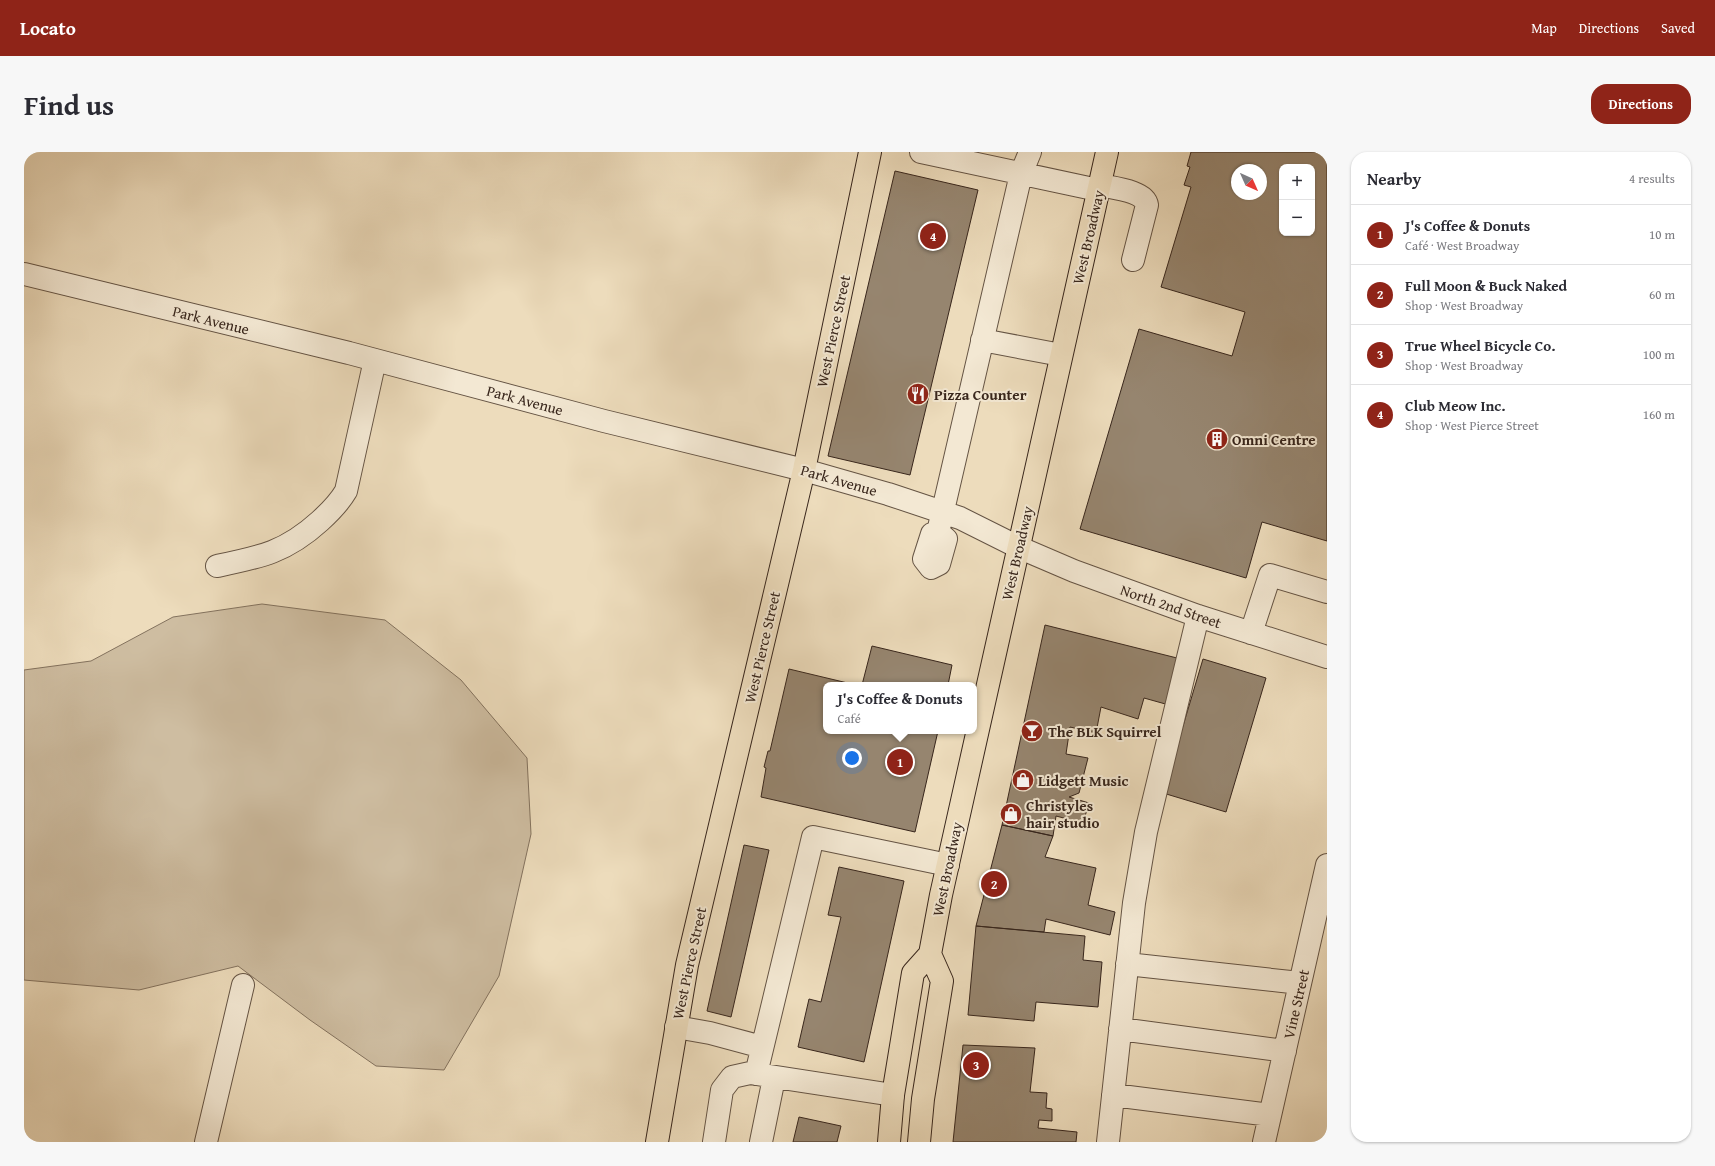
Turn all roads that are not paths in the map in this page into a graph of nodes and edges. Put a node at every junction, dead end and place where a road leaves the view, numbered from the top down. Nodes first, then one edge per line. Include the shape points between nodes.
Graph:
1 (870, 152) edge
2 (921, 152) edge
3 (1030, 152) edge
4 (1107, 152) edge
5 (1021, 174) junction
6 (1099, 187) junction
7 (1133, 260) dead end
8 (24, 274) edge
9 (982, 340) junction
10 (1061, 355) junction
11 (376, 360) junction
12 (804, 470) junction
13 (941, 522) junction
14 (1018, 547) junction
15 (217, 566) dead end
16 (1327, 592) edge
17 (1198, 616) junction
18 (1251, 633) junction
19 (1327, 657) edge
20 (977, 733) edge
21 (977, 734) edge
22 (948, 865) junction
23 (1327, 865) edge
24 (930, 954) junction
25 (1127, 964) junction
26 (1300, 982) junction
27 (243, 985) dead end
28 (676, 1026) junction
29 (1120, 1029) junction
30 (762, 1047) junction
31 (1285, 1051) junction
32 (765, 1076) junction
33 (893, 1095) junction
34 (1113, 1096) junction
35 (1270, 1116) junction
36 (206, 1142) edge
37 (657, 1142) edge
38 (714, 1142) edge
39 (761, 1142) edge
40 (889, 1142) edge
41 (919, 1142) edge
42 (1108, 1142) edge
43 (1264, 1142) edge

1 - 12 main road, West Pierce Street
2 - 5 street
3 - 5 street
4 - 6 main road, West Broadway
5 - 6 street
5 - 9 street
6 - 7 street via 1136,194 1147,201
6 - 10 main road, West Broadway
8 - 11 street, Park Avenue
9 - 10 street
9 - 13 street
10 - 14 main road, West Broadway
11 - 12 street, Park Avenue via 604,421
11 - 15 street via 346,491 338,505 293,543 254,559
12 - 13 street, Park Avenue via 888,494
12 - 28 main road, West Pierce Street via 687,965
13 - 14 street, Park Avenue via 985,529
14 - 17 street, North 2nd Street via 1074,571
14 - 20 main road, West Broadway
16 - 18 street via 1270,575
17 - 18 street, North 2nd Street
17 - 25 street via 1146,832
18 - 19 street, North 2nd Street
21 - 22 main road, West Broadway
22 - 24 main road, West Broadway
22 - 30 street via 813,837
23 - 26 street, Vine Street
24 - 33 main road via 913,973
24 - 41 main road via 942,981 923,1099
25 - 26 street
25 - 29 street
26 - 31 street, Vine Street
27 - 36 street
28 - 30 street
28 - 37 main road, West Pierce Street
29 - 31 street
29 - 34 street
30 - 32 street
31 - 35 street, Vine Street
32 - 33 street
32 - 38 street via 750,1073 732,1077 722,1090
32 - 39 street
33 - 40 main road
34 - 35 street
34 - 42 street
35 - 43 street, Vine Street

